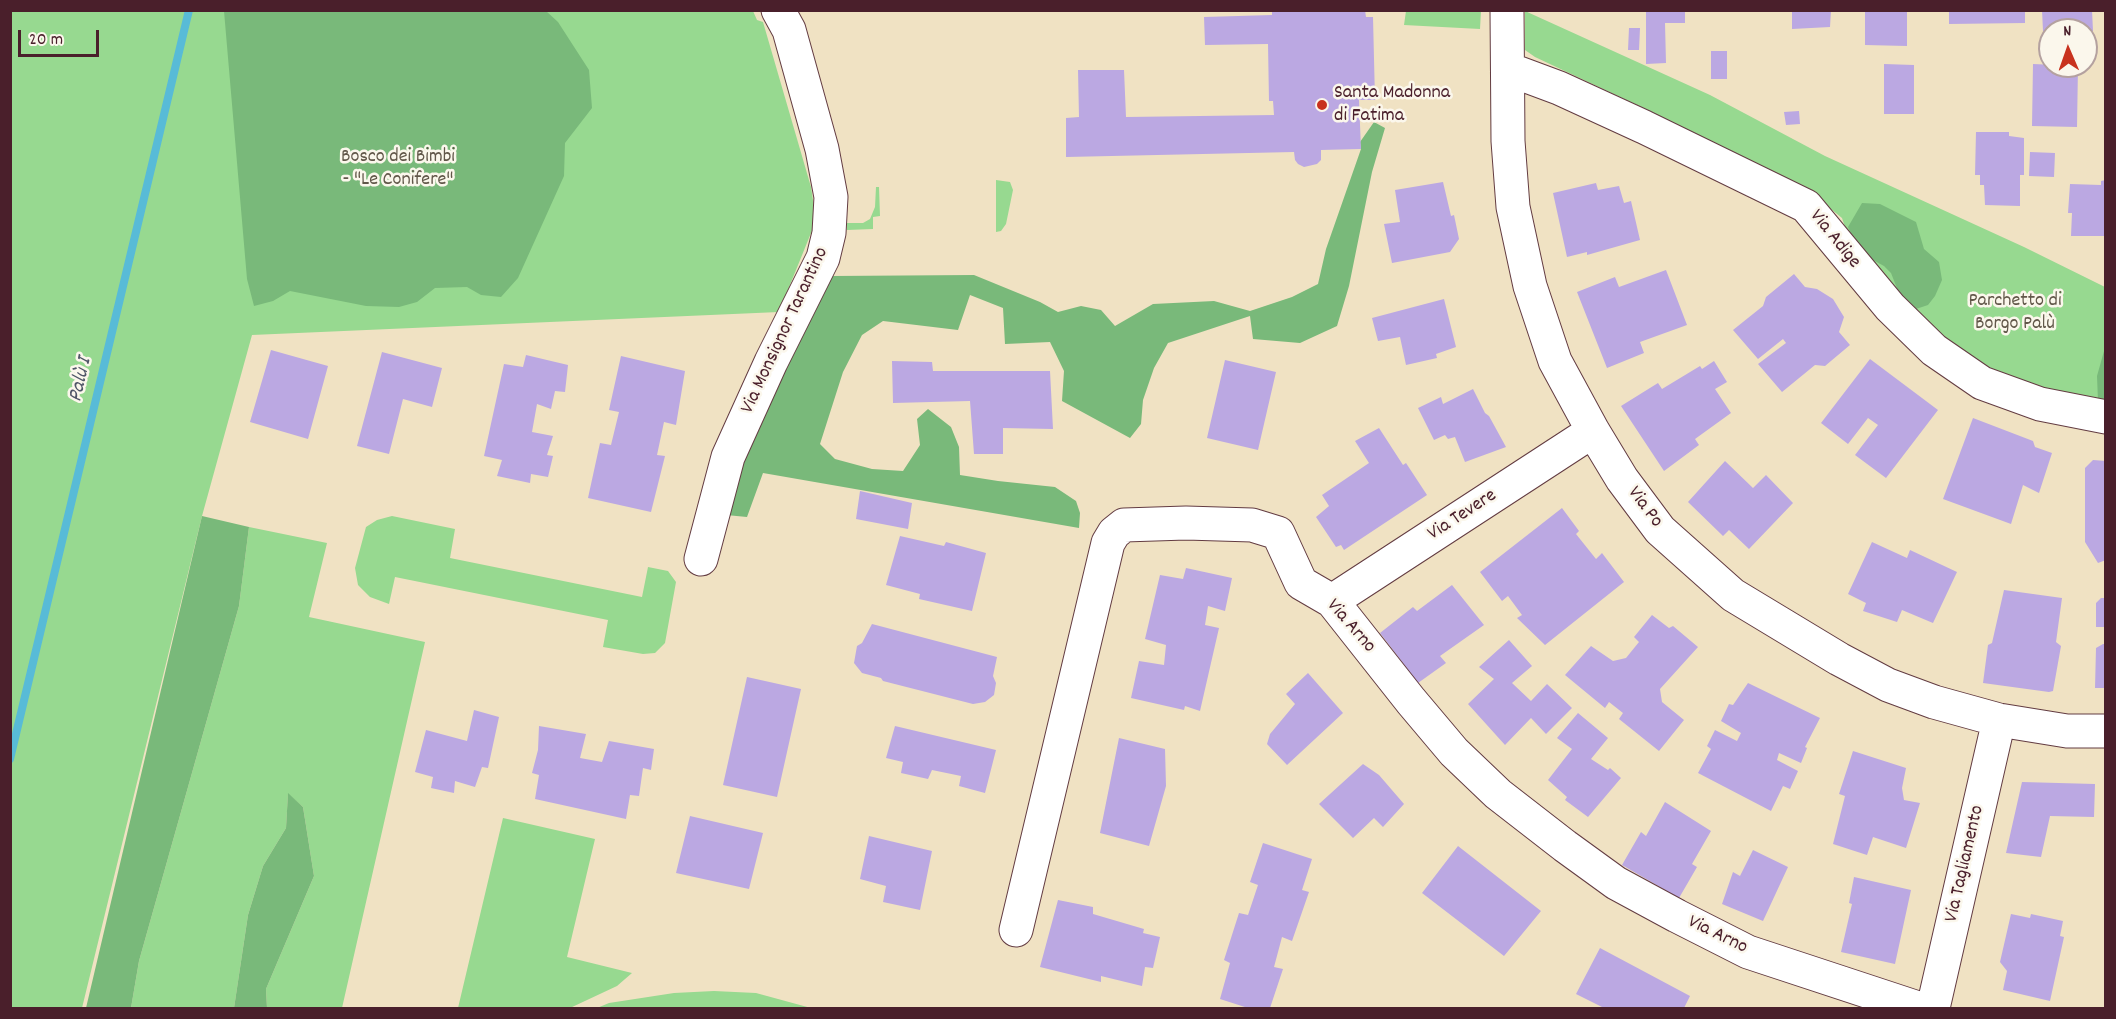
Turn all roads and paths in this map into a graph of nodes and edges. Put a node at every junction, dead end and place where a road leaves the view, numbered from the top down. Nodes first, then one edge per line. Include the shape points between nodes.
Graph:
1 (1508, 10) edge
2 (785, 17) edge
3 (1508, 69) junction
4 (2106, 417) edge
5 (1593, 431) junction
6 (701, 559) dead end
7 (1332, 600) junction
8 (1999, 720) junction
9 (2106, 731) edge
10 (1016, 930) dead end
11 (1918, 1008) edge
12 (1934, 1008) edge

1 - 3 street, Via Po
2 - 6 street, Via Monsignor Tarantino via 822,149 831,196 828,239 823,258 728,457
3 - 4 street, Via Adige via 1644,127 1806,206 1890,307 1934,350 1982,383 2040,404
3 - 5 street, Via Po via 1513,207 1530,286 1555,361
5 - 7 street, Via Tevere
5 - 8 street, Via Po via 1660,530 1733,595 1888,685
7 - 10 street, Via Arno via 1301,583 1278,533 1252,525 1124,525 1114,533 1108,543
7 - 11 street, Via Arno via 1454,752 1498,794 1616,883 1748,952
8 - 9 street, Via Po via 2067,731
8 - 12 street, Via Tagliamento

